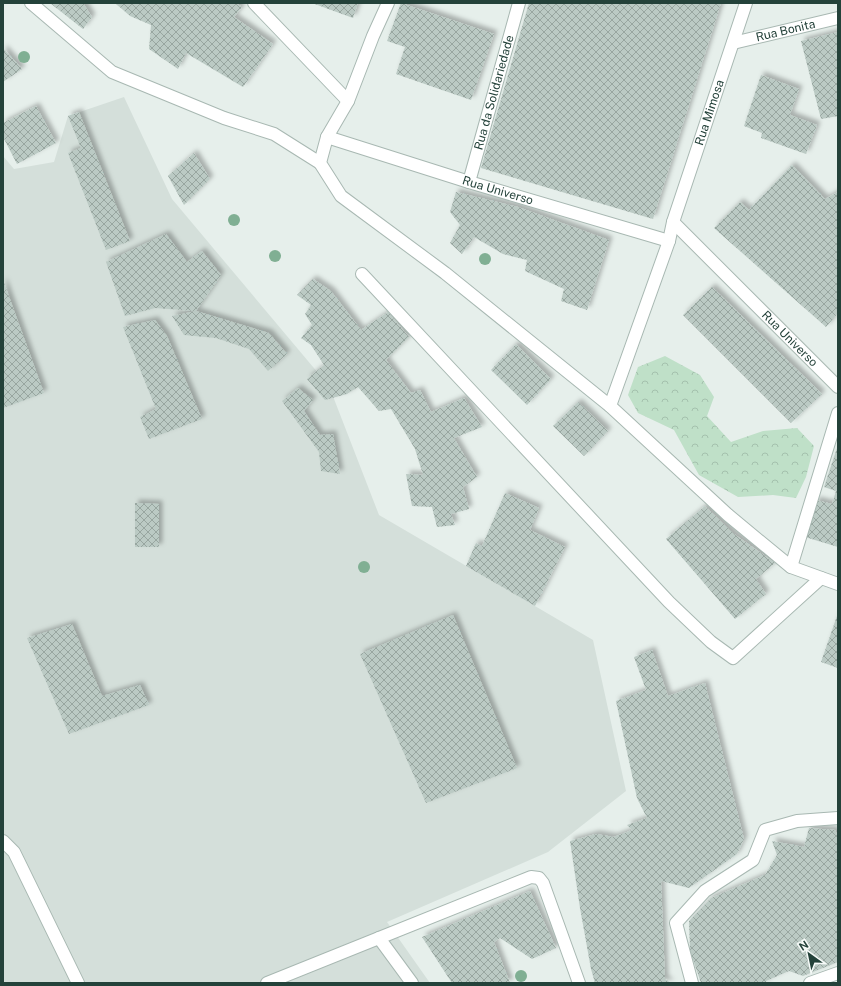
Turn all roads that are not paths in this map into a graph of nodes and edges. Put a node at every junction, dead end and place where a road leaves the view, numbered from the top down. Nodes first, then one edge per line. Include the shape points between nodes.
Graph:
1 (31, 3) edge
2 (254, 3) edge
3 (388, 3) edge
4 (519, 3) edge
5 (746, 3) edge
6 (838, 18) edge
7 (733, 43) junction
8 (348, 101) junction
9 (327, 137) junction
10 (320, 163) junction
11 (469, 182) junction
12 (673, 222) junction
13 (669, 241) junction
14 (362, 274) dead end
15 (838, 387) edge
16 (610, 406) junction
17 (838, 413) edge
18 (791, 566) junction
19 (821, 578) junction
20 (838, 584) edge
21 (838, 818) edge
22 (3, 841) edge
23 (379, 938) junction
24 (838, 972) edge
25 (78, 983) edge
26 (267, 983) edge
27 (412, 983) edge
28 (580, 983) edge
29 (692, 983) edge
30 (810, 983) edge

1 - 10 street via 112,72 224,118 274,134
2 - 8 street
3 - 8 street
4 - 11 street, Rua da Solidariedade
5 - 7 street, Rua Mimosa
6 - 7 street, Rua Bonita
7 - 12 street, Rua Mimosa
8 - 9 street
9 - 10 street
9 - 11 street, Rua Universo
10 - 16 street via 341,196 445,273
11 - 13 street, Rua Universo
12 - 13 street, Rua Mimosa
12 - 15 street, Rua Universo
13 - 16 street, Rua Mimosa
14 - 19 street via 669,602 711,642 733,658
16 - 18 street via 728,515
17 - 18 street
18 - 19 street
19 - 20 street
21 - 29 street via 797,821 765,830 753,860 705,891 676,923
22 - 25 street via 14,852
23 - 26 street
23 - 27 street
23 - 28 street via 531,877 538,878 543,883
24 - 30 street

